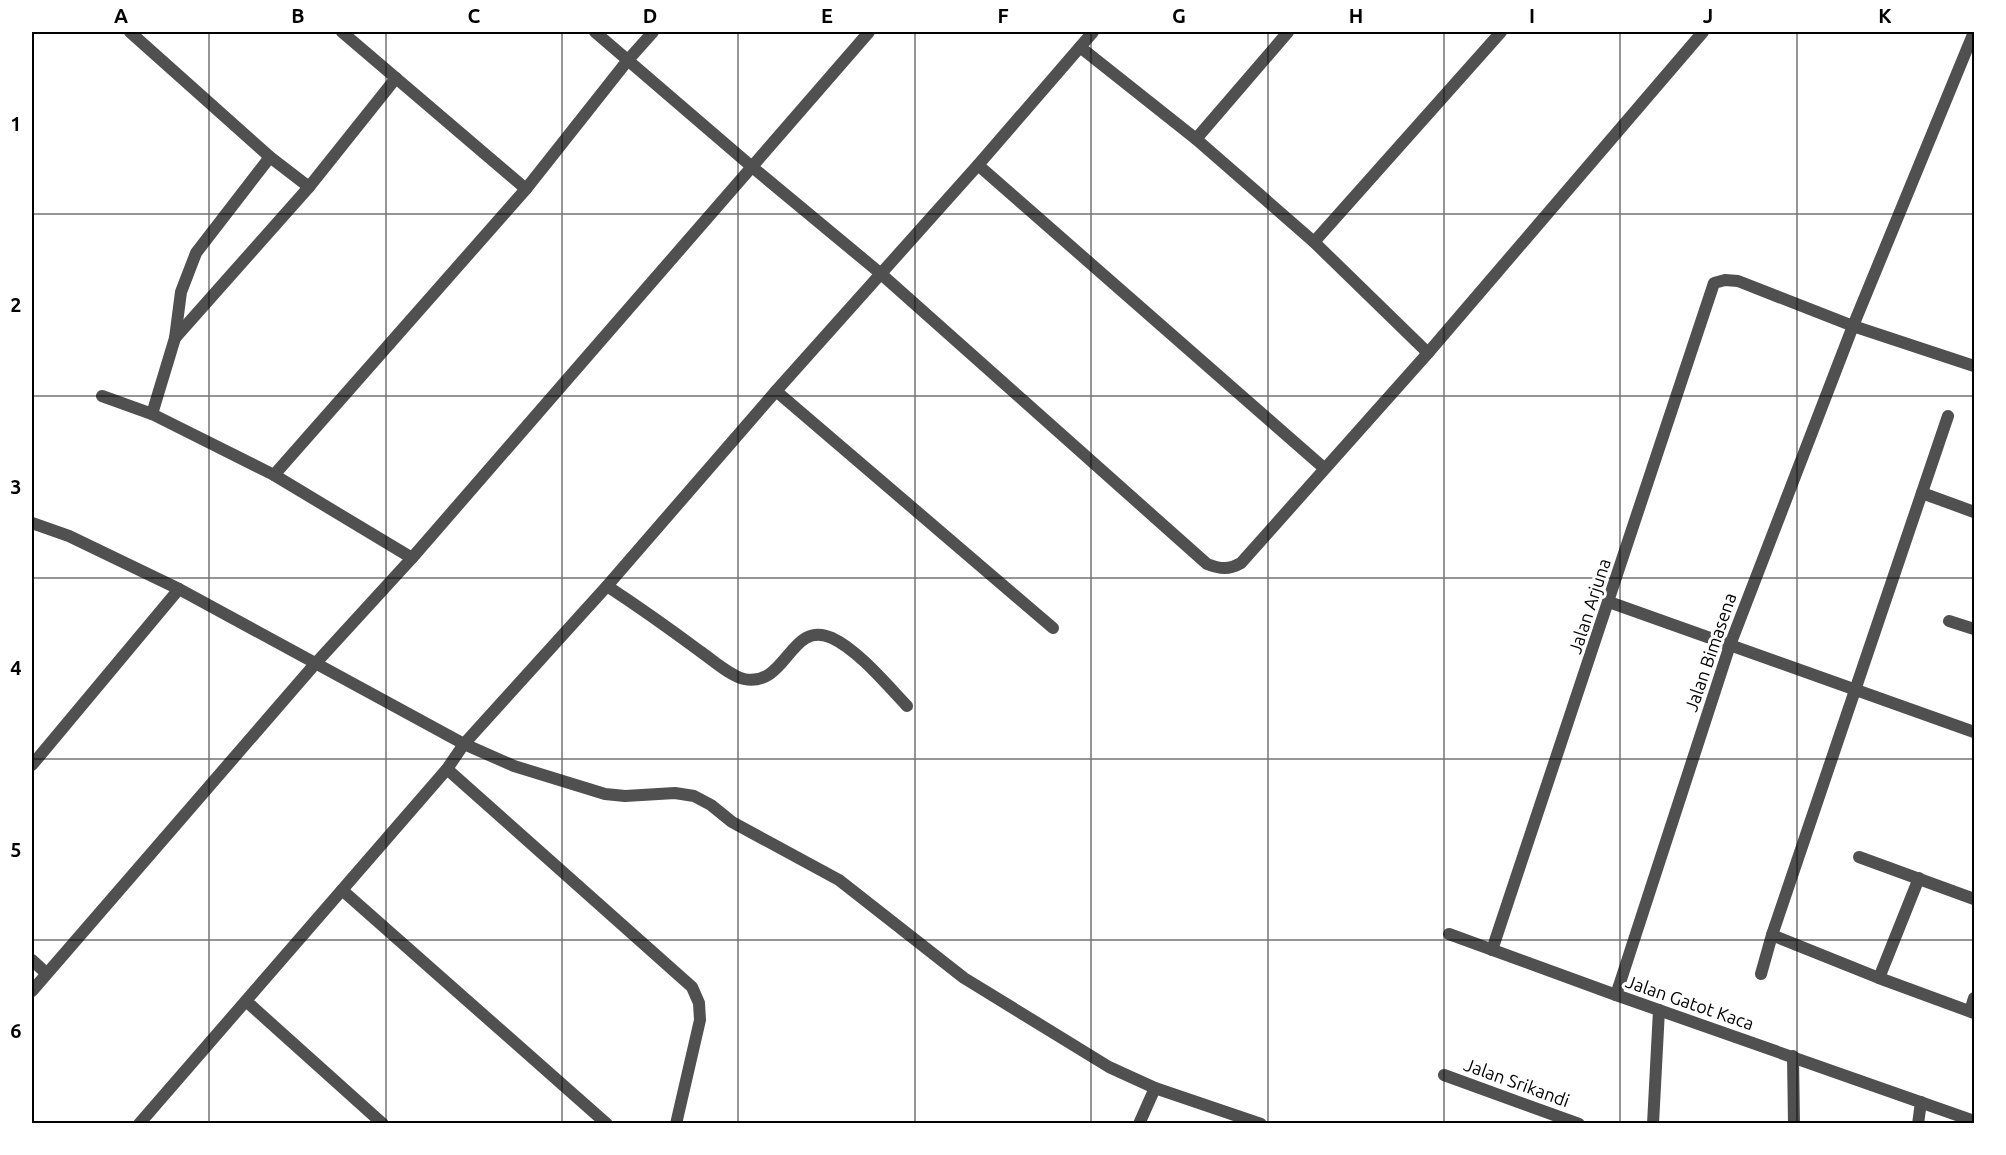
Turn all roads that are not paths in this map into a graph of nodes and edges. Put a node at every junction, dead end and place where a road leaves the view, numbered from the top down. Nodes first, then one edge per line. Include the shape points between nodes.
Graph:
1 (130, 32) edge
2 (342, 32) edge
3 (596, 32) edge
4 (653, 32) edge
5 (869, 32) edge
6 (1093, 32) edge
7 (1288, 32) edge
8 (1501, 32) edge
9 (1974, 32) edge
10 (1695, 34) edge
11 (1080, 47) junction
12 (628, 60) junction
13 (396, 78) junction
14 (1196, 139) junction
15 (270, 157) junction
16 (978, 165) junction
17 (751, 166) junction
18 (309, 188) junction
19 (526, 189) junction
20 (1314, 242) junction
21 (880, 273) junction
22 (1853, 326) junction
23 (175, 338) junction
24 (1428, 353) junction
25 (1974, 366) edge
26 (776, 391) junction
27 (102, 396) dead end
28 (152, 414) junction
29 (1948, 416) dead end
30 (1324, 468) junction
31 (274, 475) junction
32 (1922, 493) junction
33 (1974, 512) edge
34 (32, 523) edge
35 (412, 558) junction
36 (607, 586) junction
37 (179, 589) junction
38 (1609, 602) junction
39 (1949, 621) dead end
40 (1053, 628) dead end
41 (1974, 629) edge
42 (1730, 645) junction
43 (315, 664) junction
44 (1855, 690) junction
45 (907, 705) dead end
46 (1974, 732) edge
47 (464, 744) junction
48 (32, 765) edge
49 (447, 769) junction
50 (1859, 857) dead end
51 (1919, 879) junction
52 (342, 890) junction
53 (1974, 899) edge
54 (1449, 934) dead end
55 (1772, 935) junction
56 (1492, 950) junction
57 (32, 960) edge
58 (46, 973) junction
59 (1761, 974) dead end
60 (1879, 978) junction
61 (32, 991) edge
62 (1616, 995) junction
63 (1974, 998) edge
64 (246, 1001) junction
65 (1659, 1010) junction
66 (1972, 1012) edge
67 (1793, 1056) junction
68 (1444, 1075) dead end
69 (1155, 1088) junction
70 (1921, 1102) junction
71 (145, 1121) edge
72 (1974, 1121) edge
73 (382, 1124) edge
74 (607, 1124) edge
75 (676, 1124) edge
76 (1139, 1124) edge
77 (1261, 1124) edge
78 (1579, 1124) edge
79 (1653, 1124) edge
80 (1794, 1124) edge
81 (1918, 1124) edge

1 - 15 street
2 - 13 street
3 - 12 street
4 - 12 street
5 - 17 street
6 - 11 street
7 - 14 street
8 - 20 street
9 - 22 street, Jalan Bimasena
10 - 24 street
11 - 14 street
11 - 16 street
12 - 17 street
12 - 19 street
13 - 18 street
13 - 19 street
14 - 20 street
15 - 18 street
15 - 23 street via 196,253 181,292
16 - 21 street
16 - 30 street
17 - 21 street
17 - 35 street
18 - 23 street
19 - 31 street
20 - 24 street
21 - 26 street
21 - 30 street via 1208,564 1232,568 1241,563
22 - 25 street
22 - 38 street, Jalan Arjuna via 1738,281 1714,283
22 - 42 street, Jalan Bimasena
23 - 28 street
24 - 30 street
26 - 36 street
26 - 40 street
27 - 28 street
28 - 31 street
29 - 32 street
31 - 35 street
32 - 33 street
32 - 44 street
34 - 37 street via 69,536
35 - 43 street
36 - 45 street via 745,679 772,674 802,639 821,635 837,640 863,661
36 - 47 street
37 - 43 street
37 - 48 street
38 - 42 street
38 - 56 street, Jalan Arjuna
39 - 41 street
42 - 44 street
42 - 62 street, Jalan Bimasena
43 - 47 street
43 - 58 street
44 - 46 street
44 - 55 street
47 - 49 street
47 - 69 street via 536,774 605,794 694,796 732,822 838,880 964,978 1109,1067
49 - 52 street
49 - 75 street via 692,987 700,1020
50 - 51 street
51 - 53 street
51 - 60 street
52 - 64 street
52 - 74 street
54 - 56 street, Jalan Gatot Kaca
55 - 59 street
55 - 60 street
56 - 62 street, Jalan Gatot Kaca
57 - 58 street
58 - 61 street
60 - 66 street
62 - 65 street, Jalan Gatot Kaca
63 - 66 street
64 - 71 street
64 - 73 street
65 - 67 street, Jalan Gatot Kaca
65 - 79 street
67 - 70 street, Jalan Gatot Kaca
67 - 80 street
68 - 78 street, Jalan Srikandi
69 - 76 street
69 - 77 street
70 - 72 street, Jalan Gatot Kaca
70 - 81 street

